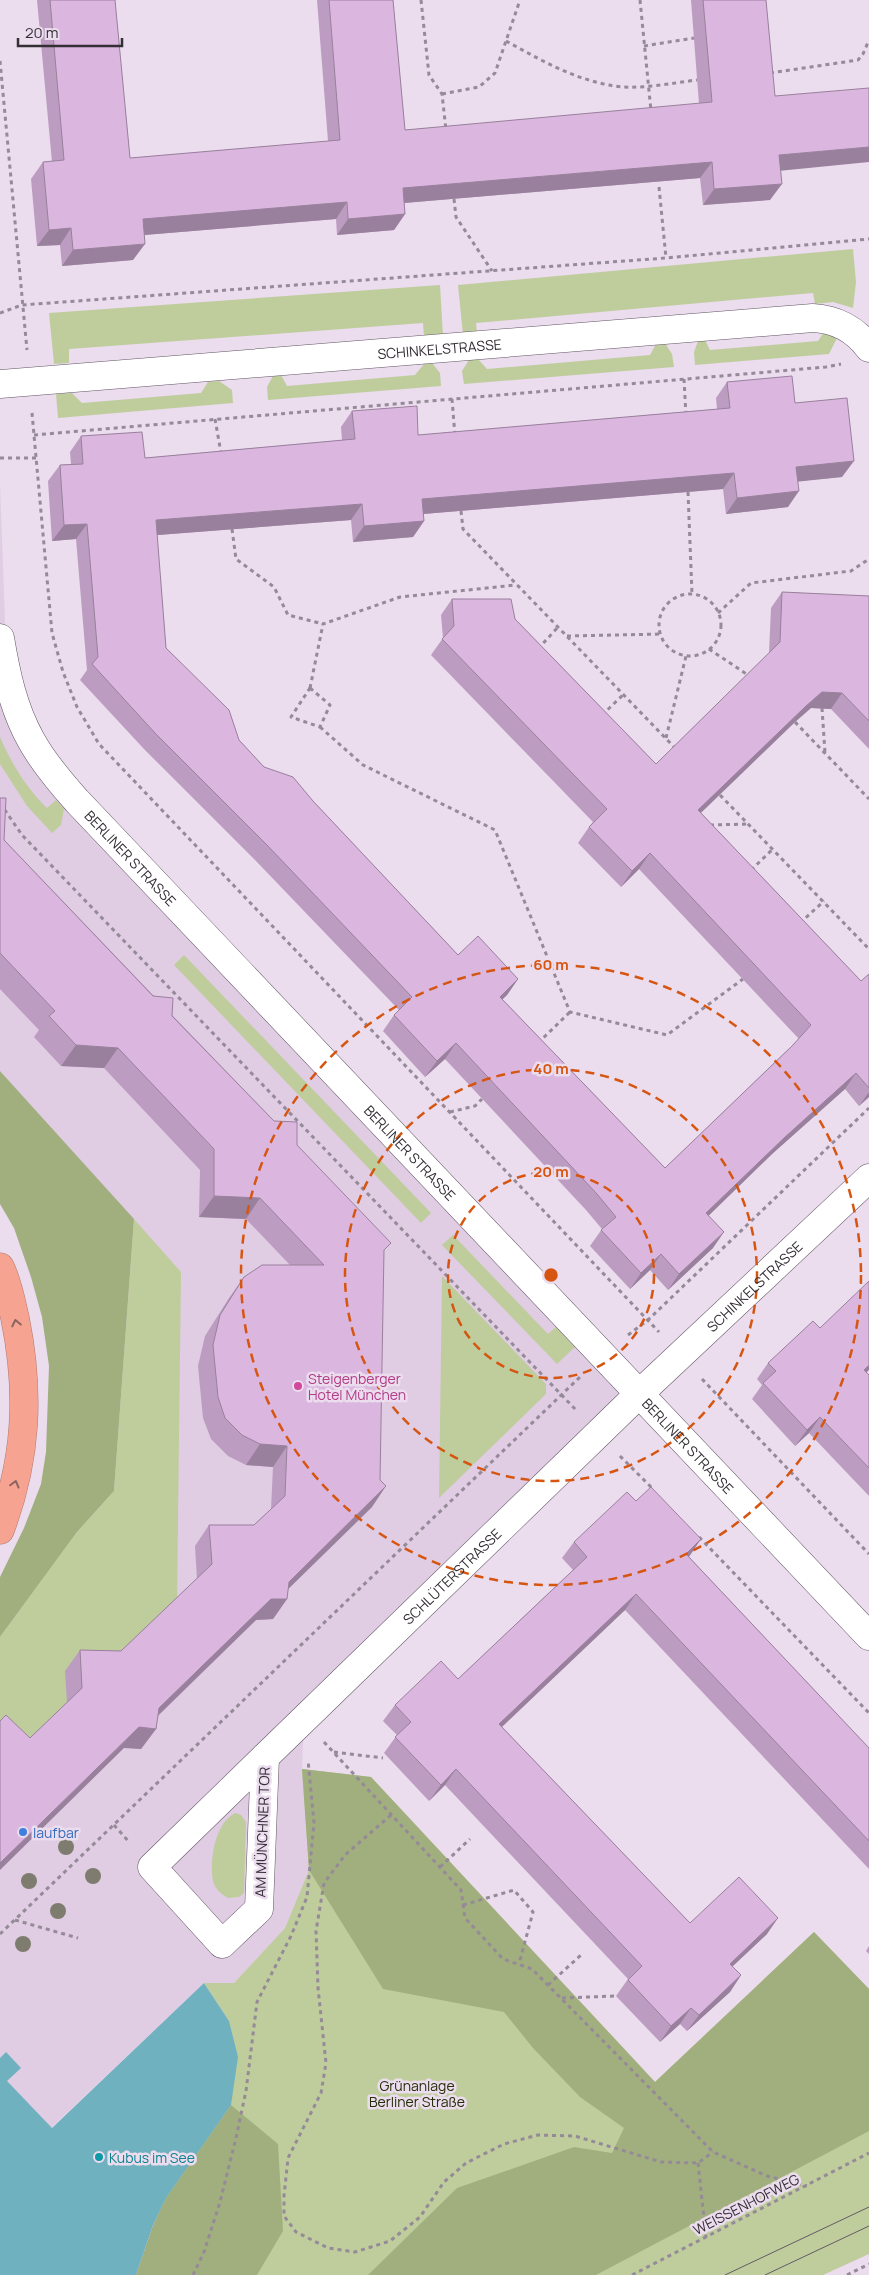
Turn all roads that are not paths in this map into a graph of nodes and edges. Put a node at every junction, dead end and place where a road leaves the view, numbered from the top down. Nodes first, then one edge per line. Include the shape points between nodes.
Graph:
1 (869, 348) edge
2 (0, 384) edge
3 (0, 638) edge
4 (869, 1178) edge
5 (0, 1267) edge
6 (639, 1394) junction
7 (0, 1530) edge
8 (869, 1636) edge
9 (265, 1757) junction

1 - 2 street, SCHINKELSTRASSE via 844,326 828,319 812,318
3 - 6 street, BERLINER STRASSE via 15,703 31,740 53,773 90,816
4 - 6 street, SCHINKELSTRASSE
7 -> 5 highway via 17,1477 25,1415 19,1341
6 - 8 street, BERLINER STRASSE
6 - 9 street, SCHLÜTERSTRASSE
9 - 9 street, AM MÜNCHNER TOR via 152,1866 222,1944 259,1909

